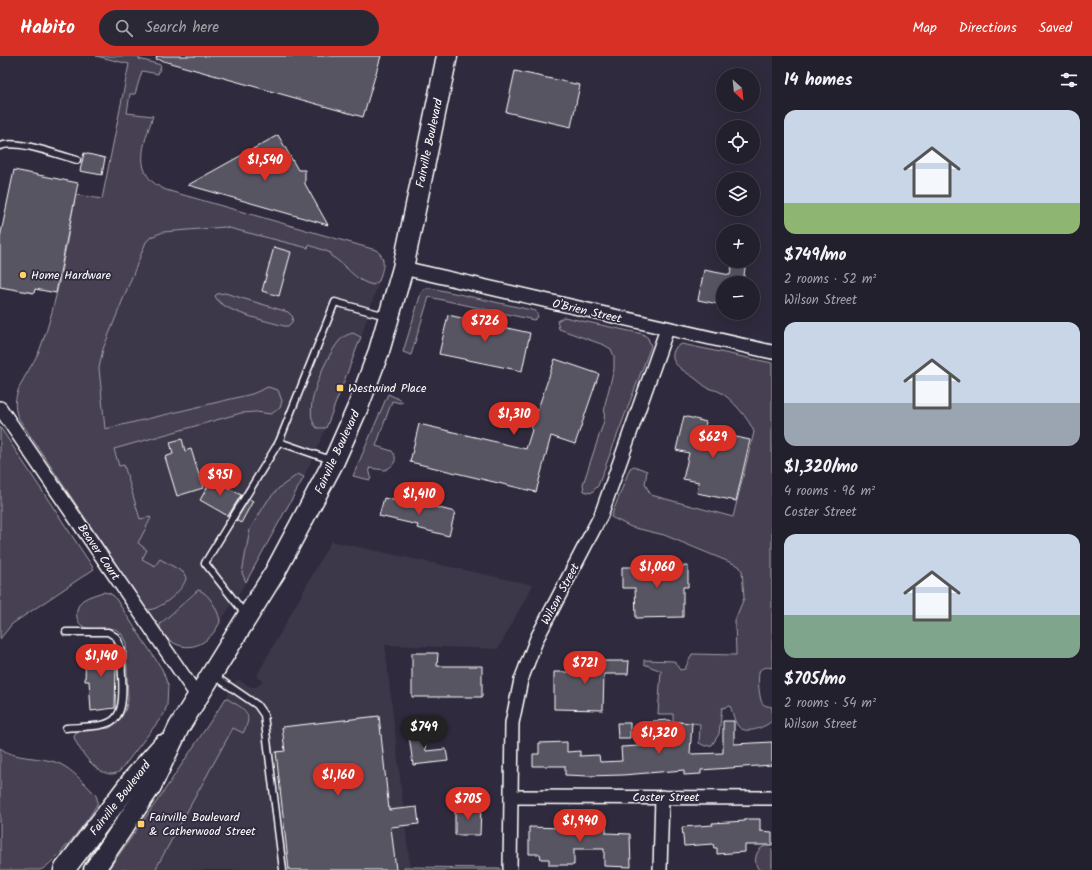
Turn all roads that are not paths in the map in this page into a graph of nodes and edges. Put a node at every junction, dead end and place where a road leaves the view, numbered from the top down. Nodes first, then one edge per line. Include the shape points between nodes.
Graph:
1 (447, 56) edge
2 (0, 146) edge
3 (77, 160) dead end
4 (403, 268) junction
5 (389, 317) junction
6 (667, 329) junction
7 (772, 352) edge
8 (0, 408) edge
9 (279, 442) junction
10 (334, 461) junction
11 (248, 617) junction
12 (66, 632) dead end
13 (212, 674) junction
14 (198, 697) junction
15 (179, 727) junction
16 (66, 728) dead end
17 (511, 797) junction
18 (662, 797) junction
19 (772, 798) edge
20 (79, 850) junction
21 (96, 869) edge
22 (55, 870) edge
23 (64, 870) edge
24 (284, 870) edge
25 (510, 870) edge
26 (660, 870) edge

1 - 4 main road, Fairville Boulevard
2 - 3 lane via 16,144
4 - 5 main road, Fairville Boulevard
4 - 6 street, O'Brien Street
5 - 9 lane via 335,302
5 - 10 main road, Fairville Boulevard via 361,399
6 - 7 street, O'Brien Street
6 - 17 street, Wilson Street via 601,515 537,638 521,680 512,724
8 - 14 street, Beaver Court
9 - 10 lane
9 - 11 lane via 205,563
10 - 11 main road, Fairville Boulevard via 294,539
11 - 13 main road, Fairville Boulevard
12 - 16 lane via 108,632 116,637 120,648 123,700 118,716 108,724
13 - 14 main road, Fairville Boulevard
13 - 24 lane via 257,705 264,715
14 - 15 main road, Fairville Boulevard
15 - 20 main road, Fairville Boulevard via 134,778
15 - 21 main road, Fairville Boulevard via 151,786
17 - 18 street, Coster Street
17 - 25 street, Wilson Street
18 - 19 street, Coster Street
18 - 26 street
20 - 22 main road
20 - 23 main road, Fairville Boulevard

